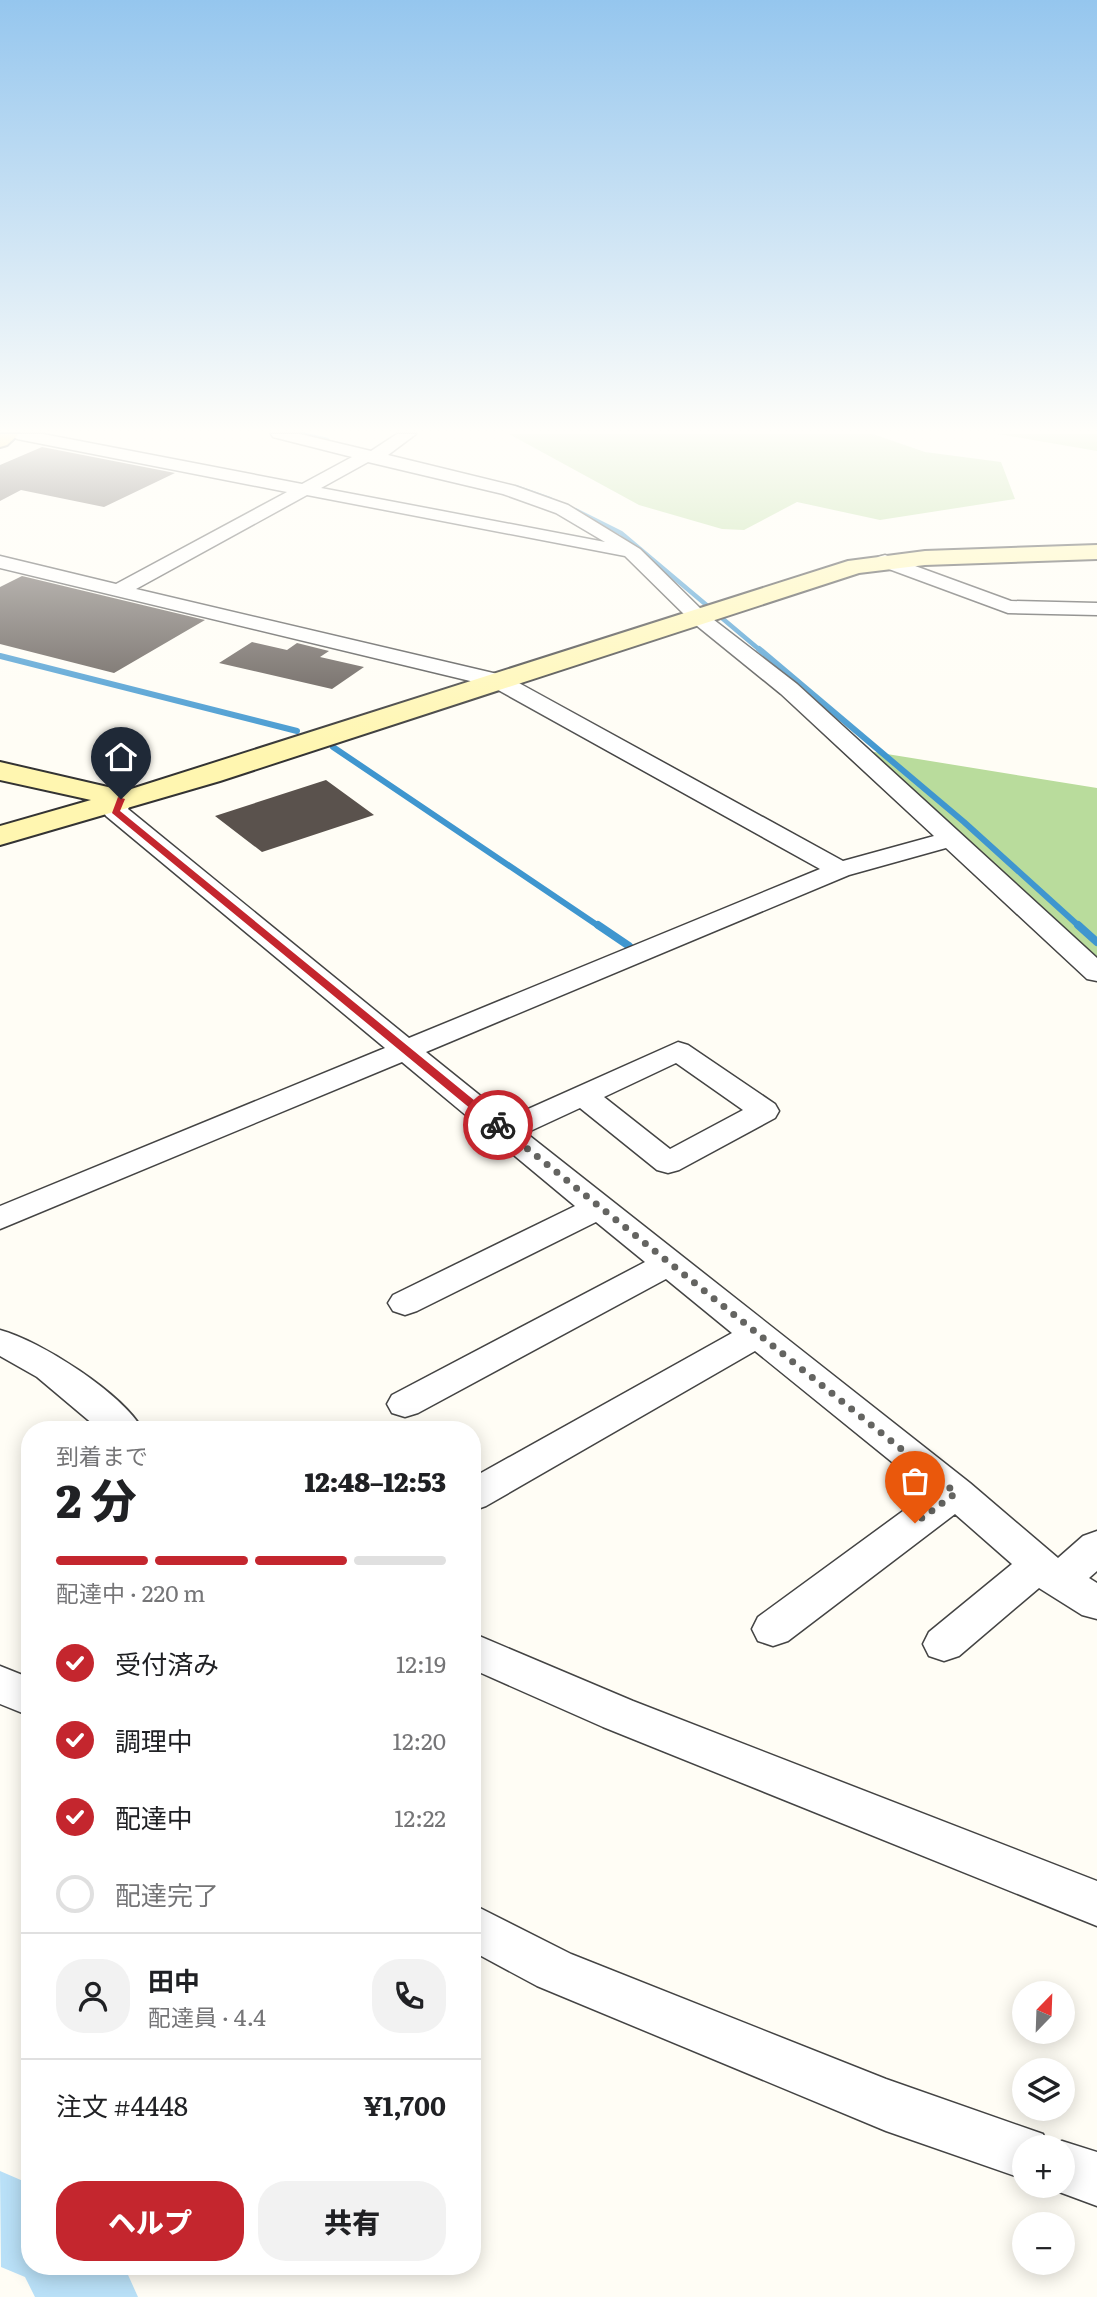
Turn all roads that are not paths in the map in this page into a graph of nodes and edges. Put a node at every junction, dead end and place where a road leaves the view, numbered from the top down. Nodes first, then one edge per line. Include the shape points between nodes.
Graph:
1 (210, 541) edge
2 (572, 541) edge
3 (615, 541) edge
4 (1093, 549) edge
5 (633, 553) junction
6 (885, 561) junction
7 (0, 562) edge
8 (121, 589) junction
9 (1097, 609) edge
10 (698, 617) junction
11 (498, 681) junction
12 (0, 771) edge
13 (121, 799) junction
14 (0, 836) edge
15 (953, 838) junction
16 (840, 870) junction
17 (1097, 973) edge
18 (405, 1049) junction
19 (583, 1095) junction
20 (505, 1131) junction
21 (600, 1207) junction
22 (0, 1218) edge
23 (670, 1262) junction
24 (405, 1303) dead end
25 (757, 1334) junction
26 (0, 1342) edge
27 (405, 1404) dead end
28 (114, 1421) edge
29 (481, 1491) edge
30 (956, 1493) junction
31 (1097, 1547) edge
32 (1050, 1573) junction
33 (1097, 1603) edge
34 (773, 1629) dead end
35 (944, 1644) dead end
36 (481, 1654) edge
37 (0, 1684) edge
38 (21, 1694) edge
39 (1097, 1904) edge
40 (481, 1931) edge
41 (1012, 2149) edge
42 (1075, 2171) edge
43 (1097, 2179) edge

1 - 8 street
2 - 5 street
3 - 5 street
4 - 6 street
5 - 10 street
6 - 9 street via 1017,609
6 - 10 street via 795,583
7 - 8 street
8 - 11 street
10 - 11 street
10 - 15 street via 789,689
11 - 13 street via 210,775
11 - 16 street
12 - 13 street
13 - 14 street
13 - 18 street via 115,811
15 - 16 street
15 - 17 street
16 - 18 street
18 - 20 street
18 - 22 street
19 - 19 street via 678,1051 764,1111 668,1163
19 - 20 street
20 - 21 street
21 - 23 street
21 - 24 street
23 - 25 street
23 - 27 street
25 - 29 street
25 - 30 street
26 - 28 street via 16,1347 86,1395
30 - 32 street
30 - 34 street
31 - 32 street
32 - 33 street
32 - 35 street
36 - 39 street via 618,1714
37 - 38 street
40 - 41 street via 554,1970 886,2105
42 - 43 street

